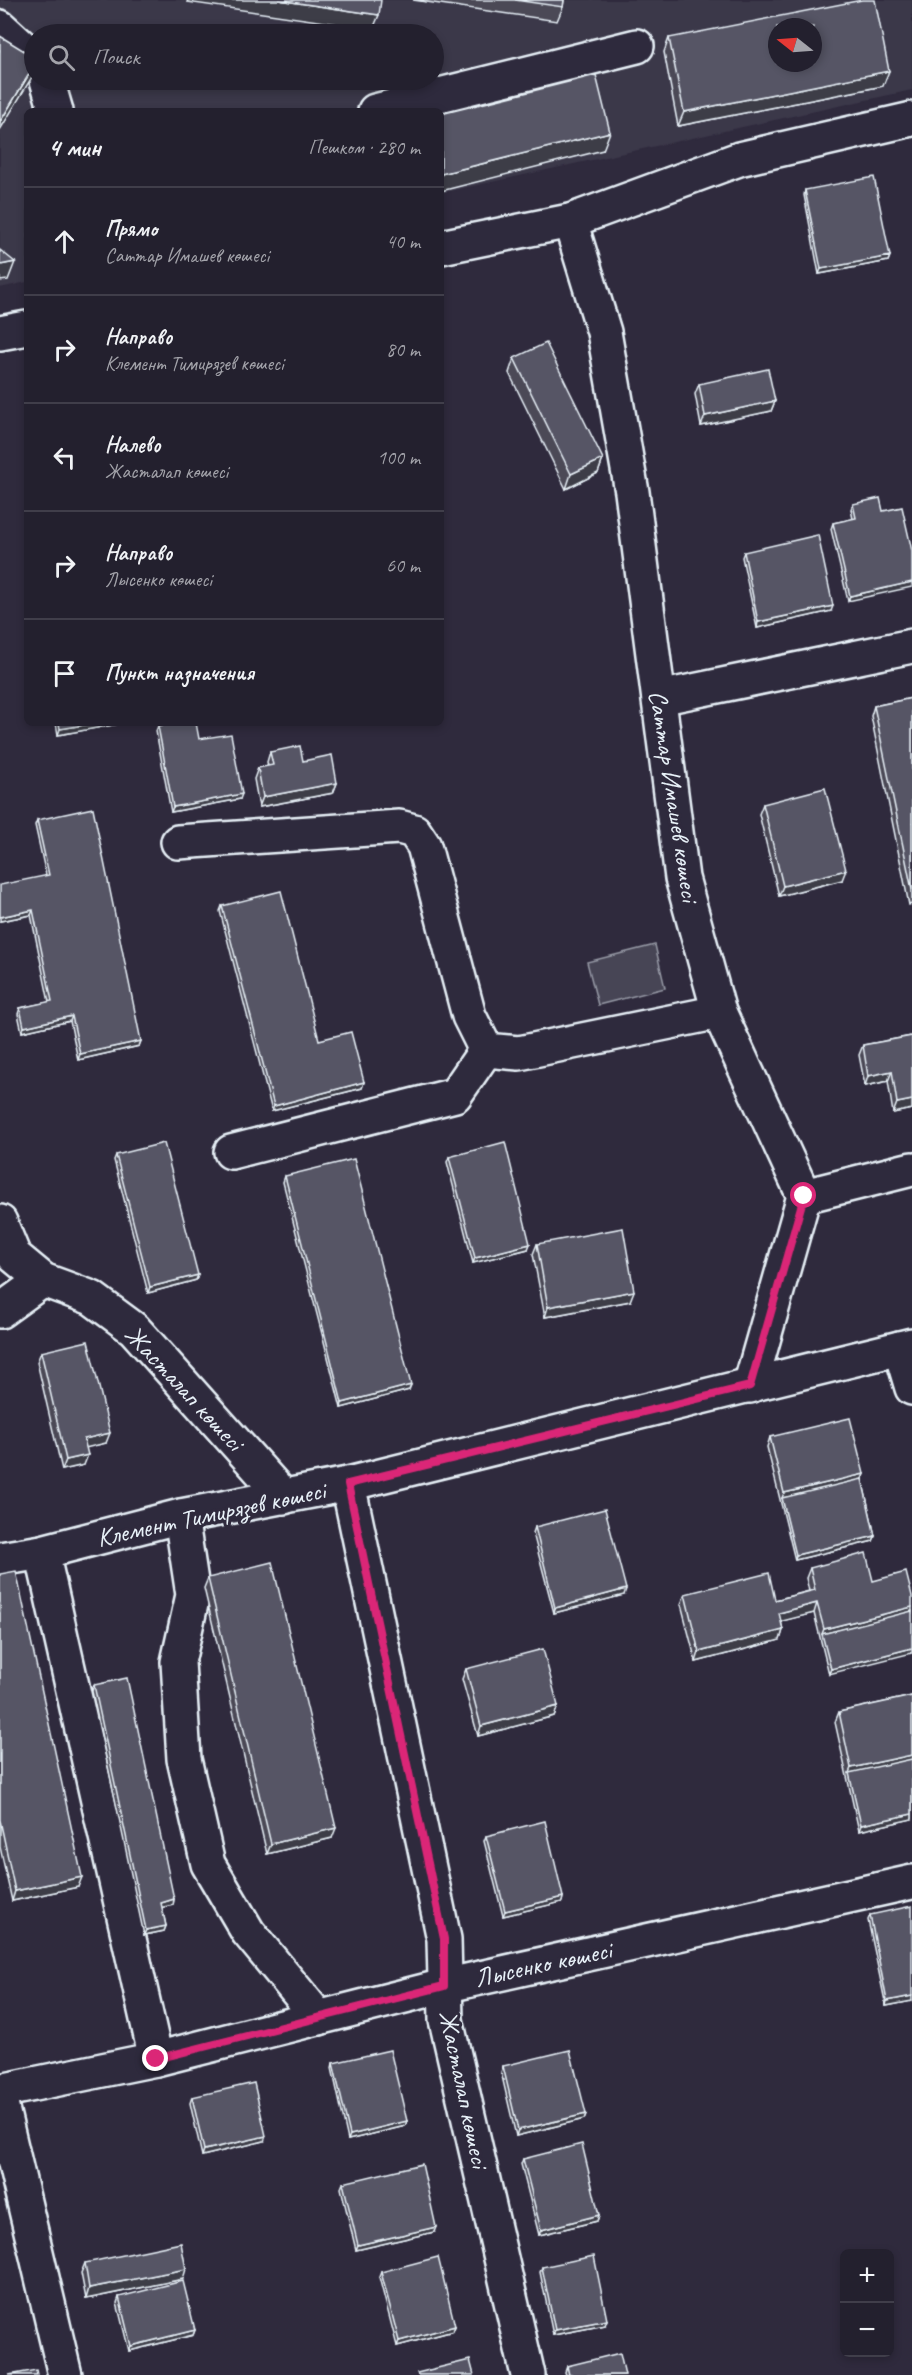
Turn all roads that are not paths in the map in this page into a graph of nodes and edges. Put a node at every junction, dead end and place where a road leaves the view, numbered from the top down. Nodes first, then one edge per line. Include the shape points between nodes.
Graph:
1 (0, 27) edge
2 (637, 46) dead end
3 (24, 49) edge
4 (50, 90) edge
5 (55, 108) edge
6 (387, 108) edge
7 (912, 119) edge
8 (570, 221) junction
9 (444, 246) edge
10 (24, 329) edge
11 (0, 333) edge
12 (912, 646) edge
13 (659, 698) junction
14 (178, 842) dead end
15 (719, 1012) junction
16 (486, 1050) junction
17 (231, 1152) dead end
18 (912, 1169) edge
19 (804, 1196) junction
20 (0, 1222) edge
21 (43, 1280) junction
22 (0, 1311) edge
23 (906, 1347) edge
24 (750, 1386) junction
25 (912, 1388) edge
26 (348, 1484) junction
27 (284, 1497) junction
28 (181, 1516) junction
29 (42, 1552) junction
30 (0, 1559) edge
31 (912, 1882) edge
32 (444, 1986) junction
33 (319, 2018) junction
34 (156, 2059) junction
35 (0, 2091) edge
36 (0, 2100) edge
37 (65, 2375) edge
38 (528, 2375) edge

1 - 3 street
2 - 6 street
4 - 5 street
7 - 8 street via 739,159
8 - 9 street
8 - 13 street, Саттар Имашев көшесі via 604,332 632,492
10 - 11 street
12 - 13 street
13 - 15 street, Саттар Имашев көшесі via 682,878
14 - 16 street via 399,827 414,831 424,846 470,1016
15 - 16 street via 519,1053
15 - 19 street, Саттар Имашев көшесі
16 - 17 street via 455,1095
18 - 19 street
19 - 24 street
20 - 21 street, Жасталап көшесі via 14,1256
21 - 22 street
21 - 27 street, Жасталап көшесі via 92,1298 134,1329
23 - 24 street, Клемент Тимирязев көшесі
23 - 25 street
24 - 26 street, Клемент Тимирязев көшесі
26 - 27 street, Клемент Тимирязев көшесі
26 - 32 street, Жасталап көшесі via 444,1939
27 - 28 street, Клемент Тимирязев көшесі
28 - 29 street, Клемент Тимирязев көшесі
28 - 33 street via 193,1595 178,1662 184,1759 208,1864 248,1932
29 - 30 street, Клемент Тимирязев көшесі
29 - 34 street
31 - 32 street, Лысенко көшесі
32 - 33 street, Лысенко көшесі
32 - 38 street, Жасталап көшесі via 446,2020
33 - 34 street, Лысенко көшесі
34 - 35 street, Лысенко көшесі
36 - 37 street

